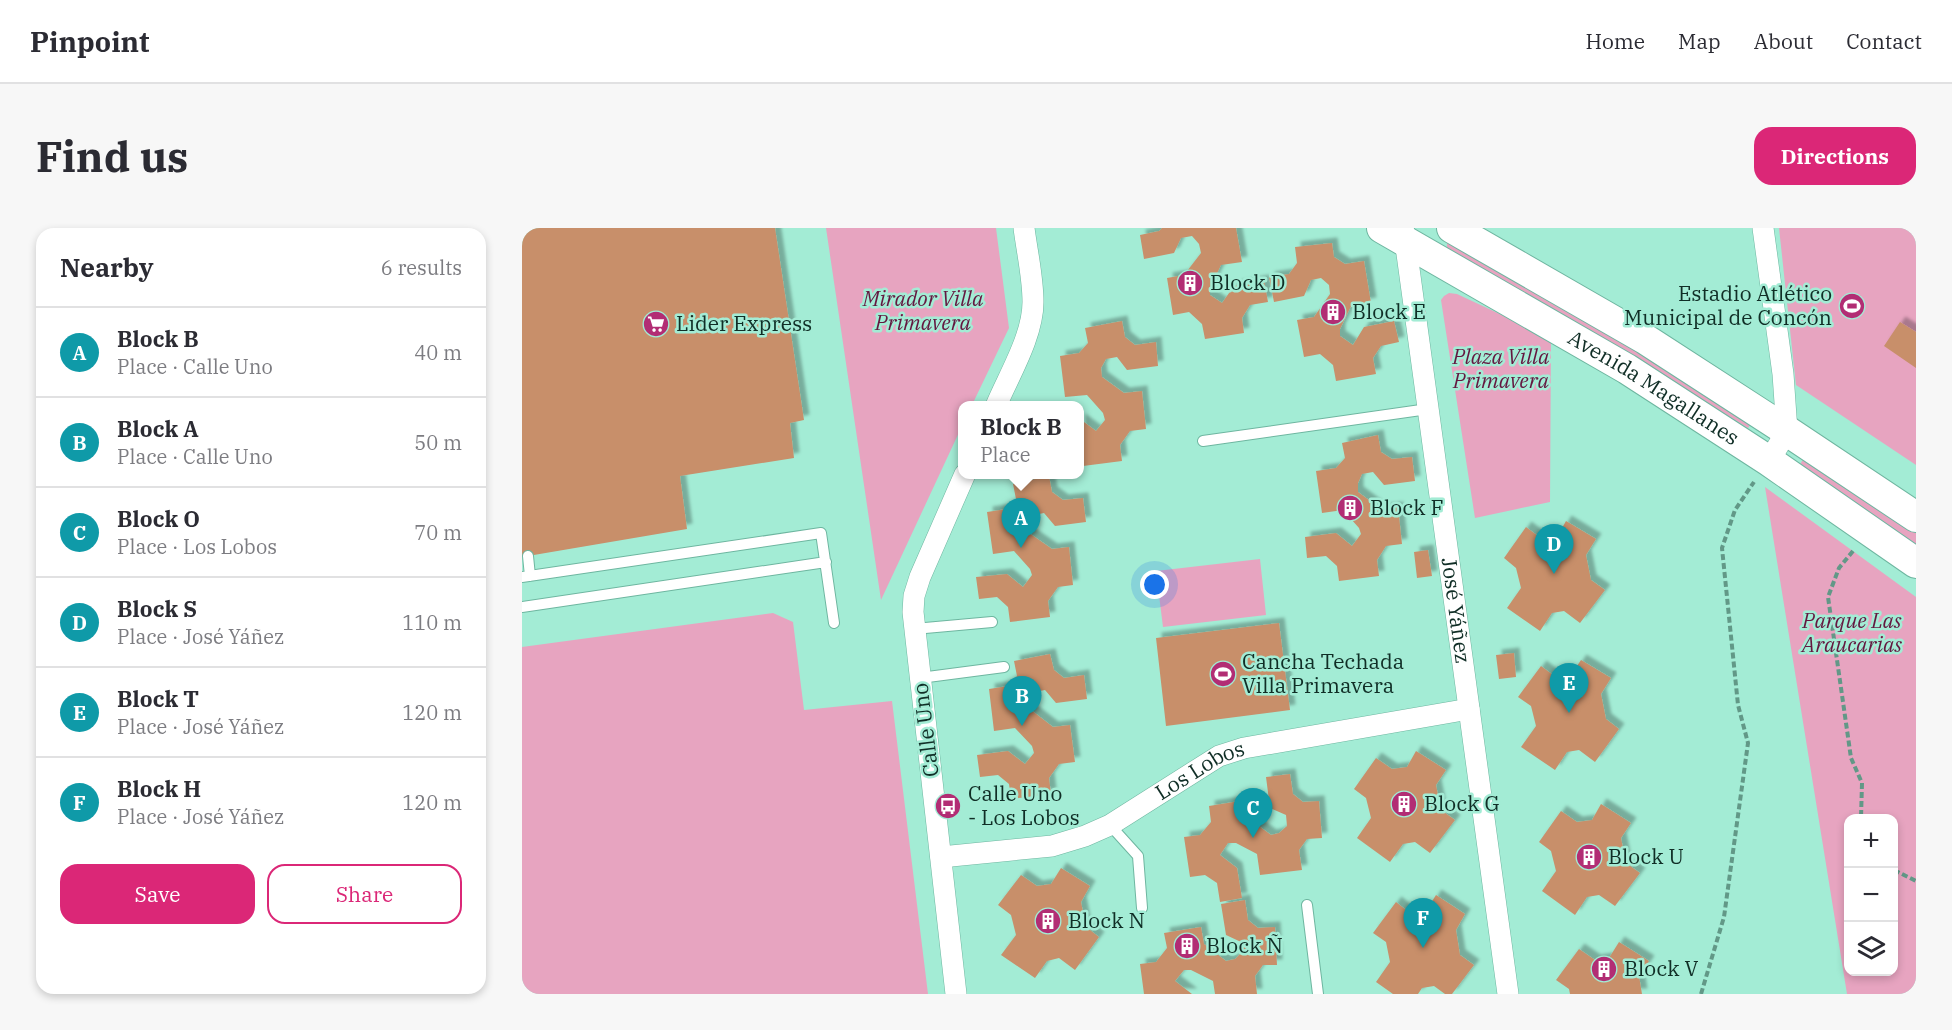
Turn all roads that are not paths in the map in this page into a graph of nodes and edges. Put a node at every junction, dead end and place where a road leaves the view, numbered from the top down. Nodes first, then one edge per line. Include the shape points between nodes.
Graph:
1 (1024, 228) edge
2 (1452, 228) edge
3 (1763, 228) edge
4 (1397, 232) edge
5 (998, 401) edge
6 (1428, 410) junction
7 (1788, 431) junction
8 (1203, 441) dead end
9 (1768, 461) junction
10 (963, 479) edge
11 (1916, 517) edge
12 (528, 556) dead end
13 (826, 562) junction
14 (1916, 563) edge
15 (526, 576) edge
16 (522, 608) edge
17 (992, 622) dead end
18 (834, 623) dead end
19 (914, 628) junction
20 (1004, 667) dead end
21 (920, 678) junction
22 (1469, 709) junction
23 (1110, 825) junction
24 (941, 857) junction
25 (1307, 905) dead end
26 (1142, 908) dead end
27 (956, 994) edge
28 (1318, 994) edge
29 (1508, 994) edge

1 - 5 street via 1032,287 1031,317
2 - 7 main road, Avenida Magallanes via 1645,339
3 - 7 street
4 - 6 street, José Yáñez
4 - 9 main road, Avenida Magallanes via 1627,369
6 - 8 lane
6 - 22 street, José Yáñez
7 - 9 street
7 - 11 main road, Avenida Magallanes
9 - 14 main road, Avenida Magallanes
10 - 19 street, Calle Uno via 916,586
12 - 15 lane
13 - 15 lane via 821,534
13 - 16 lane
13 - 18 lane
17 - 19 lane
19 - 21 street, Calle Uno
20 - 21 lane
21 - 24 street, Calle Uno
22 - 23 street, Los Lobos via 1244,748 1219,756
22 - 29 street, José Yáñez
23 - 24 street, Los Lobos via 1052,846
23 - 26 lane via 1138,855
24 - 27 street, Calle Uno
25 - 28 lane

